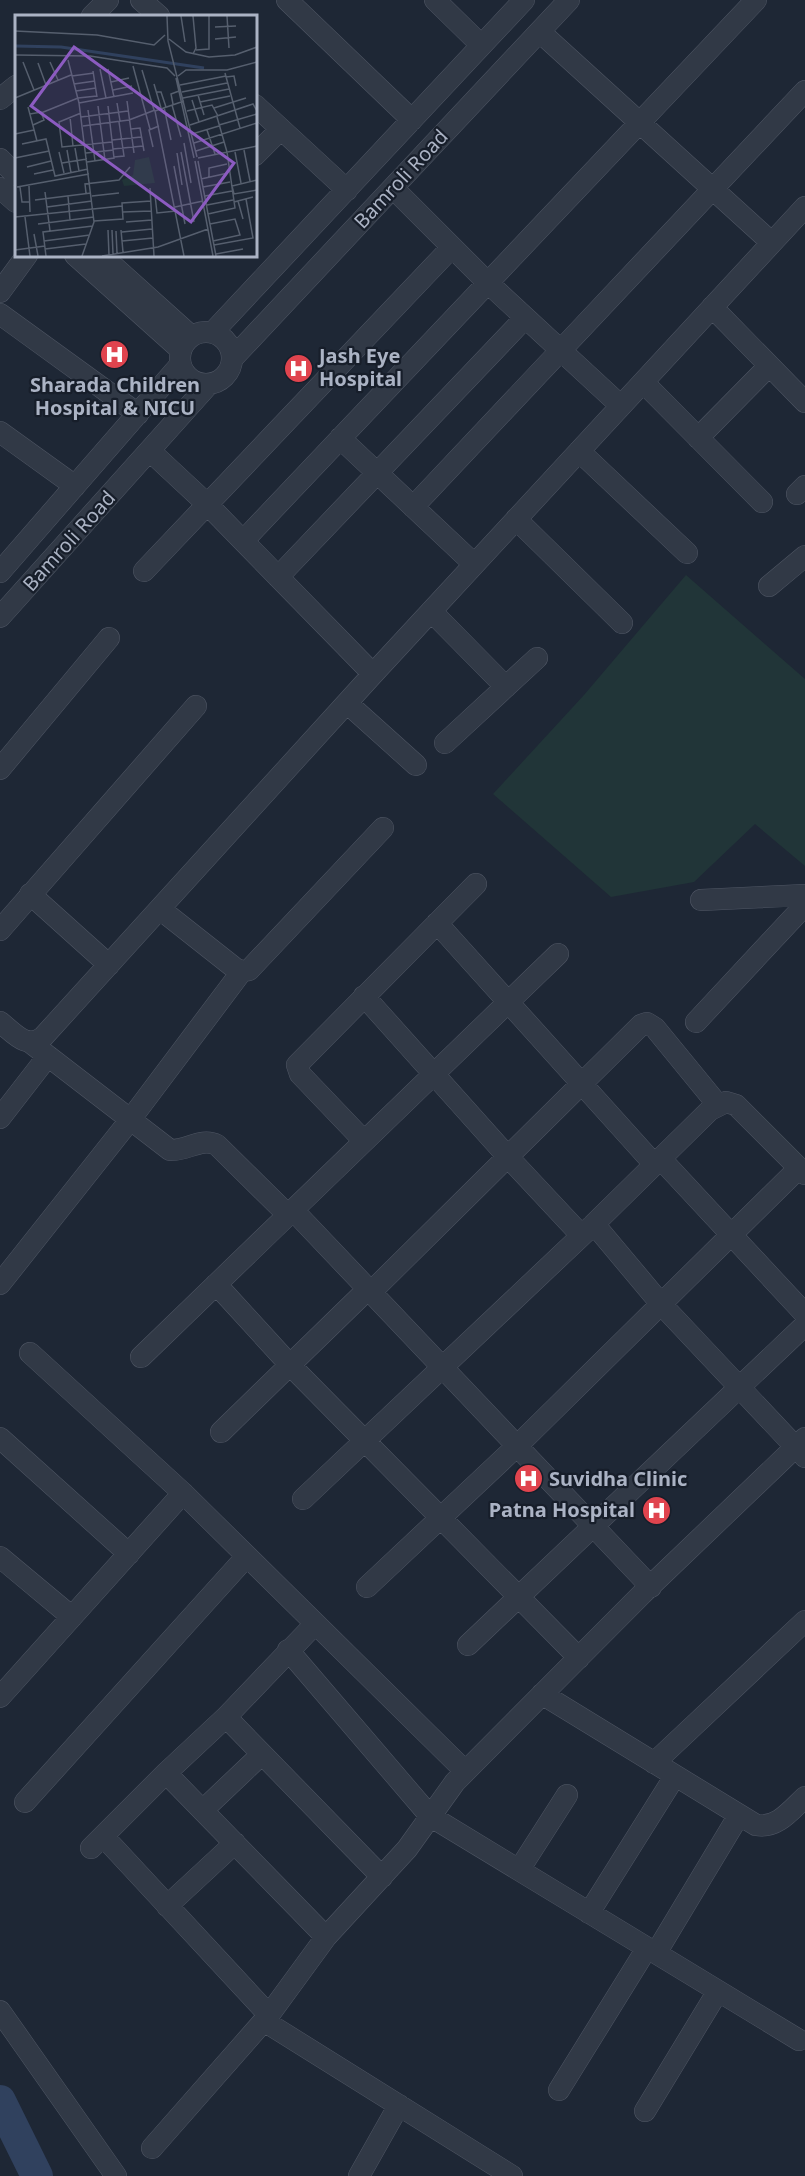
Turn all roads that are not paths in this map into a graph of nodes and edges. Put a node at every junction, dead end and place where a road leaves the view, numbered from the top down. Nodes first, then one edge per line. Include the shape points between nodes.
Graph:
1 (108, 0) edge
2 (141, 0) edge
3 (287, 0) edge
4 (435, 0) edge
5 (524, 0) edge
6 (569, 0) edge
7 (756, 0) edge
8 (93, 15) edge
9 (158, 15) edge
10 (540, 32) junction
11 (482, 45) junction
12 (15, 87) edge
13 (805, 91) edge
14 (0, 99) edge
15 (256, 106) edge
16 (412, 120) junction
17 (639, 123) junction
18 (281, 129) junction
19 (256, 154) edge
20 (0, 159) edge
21 (15, 174) edge
22 (0, 188) edge
23 (393, 188) junction
24 (712, 189) junction
25 (346, 190) junction
26 (15, 201) edge
27 (804, 211) edge
28 (771, 243) junction
29 (452, 248) junction
30 (26, 256) edge
31 (76, 256) edge
32 (102, 256) edge
33 (488, 283) junction
34 (0, 292) edge
35 (712, 307) junction
36 (0, 314) edge
37 (525, 318) junction
38 (213, 332) junction
39 (184, 350) junction
40 (560, 351) junction
41 (232, 359) junction
42 (770, 366) junction
43 (643, 382) junction
44 (210, 384) junction
45 (805, 402) edge
46 (621, 406) junction
47 (138, 414) junction
48 (0, 432) edge
49 (340, 438) junction
50 (698, 438) junction
51 (150, 451) junction
52 (579, 451) junction
53 (376, 473) junction
54 (75, 486) junction
55 (762, 502) dead end
56 (207, 504) junction
57 (413, 507) junction
58 (516, 519) junction
59 (243, 541) junction
60 (687, 553) dead end
61 (805, 556) edge
62 (3, 563) edge
63 (474, 564) junction
64 (144, 571) dead end
65 (278, 577) junction
66 (768, 586) dead end
67 (431, 611) junction
68 (0, 617) edge
69 (621, 623) dead end
70 (109, 638) dead end
71 (537, 658) dead end
72 (373, 674) junction
73 (506, 687) junction
74 (347, 703) junction
75 (196, 706) dead end
76 (445, 743) dead end
77 (416, 765) dead end
78 (0, 769) edge
79 (383, 828) dead end
80 (476, 884) dead end
81 (30, 894) junction
82 (805, 895) edge
83 (701, 900) dead end
84 (805, 905) edge
85 (160, 909) junction
86 (437, 923) junction
87 (0, 930) edge
88 (558, 954) dead end
89 (109, 964) junction
90 (242, 971) junction
91 (364, 996) junction
92 (508, 1003) junction
93 (0, 1022) edge
94 (696, 1022) dead end
95 (40, 1050) junction
96 (434, 1075) junction
97 (581, 1084) junction
98 (718, 1105) junction
99 (0, 1118) edge
100 (130, 1120) junction
101 (364, 1141) junction
102 (508, 1157) junction
103 (657, 1161) junction
104 (802, 1171) edge
105 (291, 1213) junction
106 (587, 1229) junction
107 (731, 1235) junction
108 (7, 1261) edge
109 (0, 1284) edge
110 (216, 1284) junction
111 (369, 1291) junction
112 (662, 1304) junction
113 (805, 1314) edge
114 (805, 1325) edge
115 (30, 1353) dead end
116 (141, 1357) dead end
117 (290, 1365) junction
118 (443, 1368) junction
119 (740, 1387) junction
120 (220, 1432) dead end
121 (0, 1438) edge
122 (364, 1442) junction
123 (517, 1446) junction
124 (802, 1448) edge
125 (183, 1494) junction
126 (303, 1499) dead end
127 (441, 1518) junction
128 (593, 1526) junction
129 (129, 1554) junction
130 (0, 1557) edge
131 (246, 1557) junction
132 (367, 1587) dead end
133 (651, 1587) junction
134 (519, 1596) junction
135 (72, 1617) junction
136 (805, 1621) edge
137 (315, 1624) junction
138 (468, 1645) dead end
139 (288, 1650) junction
140 (579, 1658) junction
141 (4, 1684) edge
142 (542, 1694) junction
143 (226, 1717) junction
144 (262, 1754) junction
145 (654, 1763) junction
146 (465, 1771) junction
147 (166, 1773) junction
148 (675, 1776) junction
149 (567, 1795) dead end
150 (805, 1797) edge
151 (25, 1802) dead end
152 (203, 1810) junction
153 (739, 1815) junction
154 (430, 1816) junction
155 (235, 1843) junction
156 (519, 1870) junction
157 (382, 1877) junction
158 (168, 1906) junction
159 (589, 1913) junction
160 (326, 1937) junction
161 (652, 1951) junction
162 (718, 1991) junction
163 (0, 2011) edge
164 (266, 2018) junction
165 (803, 2044) edge
166 (559, 2090) dead end
167 (399, 2105) junction
168 (645, 2111) dead end
169 (152, 2148) dead end
170 (116, 2176) edge
171 (359, 2176) edge
172 (512, 2176) edge

1 - 8 street
2 - 9 street
3 - 16 street
4 - 11 street
5 - 11 street
6 - 10 street, Bamroli Road
7 - 17 street
10 - 17 street
10 - 23 street, Bamroli Road
11 - 16 street
12 - 14 street
13 - 24 street
15 - 18 street
16 - 25 street
17 - 24 street
17 - 33 street
18 - 19 street
18 - 25 street
20 - 21 street
22 - 26 street
23 - 29 street
23 - 41 street, Bamroli Road
24 - 28 street
24 - 40 street
25 - 38 street
27 - 28 street
28 - 35 street
29 - 33 street
29 - 56 street
30 - 34 street
31 - 39 street
32 - 39 street
33 - 37 street
33 - 49 street
35 - 42 street
35 - 43 street
36 - 47 street
37 - 40 street
37 - 53 street
38 - 39 street via 204,332
38 - 41 street via 228,343
39 - 44 street via 184,373 198,384
39 - 47 street, Bamroli Road
40 - 46 street
40 - 57 street
41 - 44 street via 227,374
42 - 45 street
42 - 50 street
43 - 46 street
43 - 50 street
44 - 51 street, Bamroli Road
46 - 52 street
47 - 54 street, Bamroli Road
48 - 54 street
49 - 53 street
49 - 59 street
50 - 55 street
51 - 56 street
51 - 68 street, Bamroli Road
52 - 58 street
52 - 60 street
53 - 57 street
53 - 65 street
54 - 62 street, Bamroli Road
56 - 59 street
56 - 64 street
57 - 63 street
58 - 63 street
58 - 69 street
59 - 65 street
61 - 66 street
63 - 67 street
65 - 72 street
67 - 72 street
67 - 73 street
70 - 78 street
71 - 73 street
72 - 74 street
73 - 76 street
74 - 77 street
74 - 85 street
75 - 81 street
79 - 90 street via 256,965
80 - 86 street
81 - 87 street
81 - 89 street
82 - 83 street
84 - 94 street
85 - 89 street
85 - 90 street
86 - 91 street
86 - 92 street
88 - 92 street
89 - 95 street via 43,1038
90 - 100 street
91 - 96 street
91 - 101 street via 297,1065 300,1074
92 - 96 street
92 - 97 street
93 - 95 street
95 - 99 street
95 - 100 street
96 - 101 street
96 - 102 street
97 - 98 street via 634,1030 647,1023
97 - 102 street
97 - 103 street
98 - 103 street
98 - 104 street via 736,1105
100 - 105 street via 170,1150 204,1141 218,1145
100 - 108 street
101 - 105 street
102 - 106 street
102 - 111 street
103 - 106 street
103 - 107 street
104 - 107 street
105 - 110 street
105 - 111 street
106 - 112 street
106 - 118 street
107 - 112 street
107 - 113 street
108 - 109 street
110 - 116 street
110 - 117 street
111 - 117 street
111 - 118 street
112 - 119 street
112 - 123 street
114 - 119 street
115 - 125 street
117 - 120 street
117 - 122 street
118 - 122 street
118 - 123 street
119 - 124 street
119 - 128 street
121 - 129 street
122 - 126 street
122 - 127 street
123 - 127 street
123 - 128 street
124 - 133 street
125 - 129 street
125 - 131 street
127 - 132 street
127 - 134 street
128 - 133 street
128 - 134 street
129 - 135 street
130 - 135 street
131 - 137 street
131 - 151 street
133 - 140 street
134 - 138 street
134 - 140 street
135 - 141 street
136 - 145 street
137 - 139 street
137 - 146 street
139 - 143 street
139 - 154 street
140 - 142 street
142 - 145 street
142 - 146 street
143 - 144 street
143 - 147 street
144 - 152 street
144 - 157 street
145 - 148 street
146 - 154 street
147 - 152 street
147 - 158 street via 97,1842
148 - 153 street
148 - 159 street
149 - 156 street
150 - 153 street via 771,1825 756,1825
152 - 155 street
153 - 161 street
154 - 156 street
154 - 157 street
155 - 158 street
155 - 160 street
156 - 159 street
157 - 160 street
158 - 164 street
159 - 161 street
160 - 164 street
161 - 162 street
161 - 166 street
162 - 165 street
162 - 168 street
163 - 170 street
164 - 167 street
164 - 169 street
167 - 171 street
167 - 172 street

